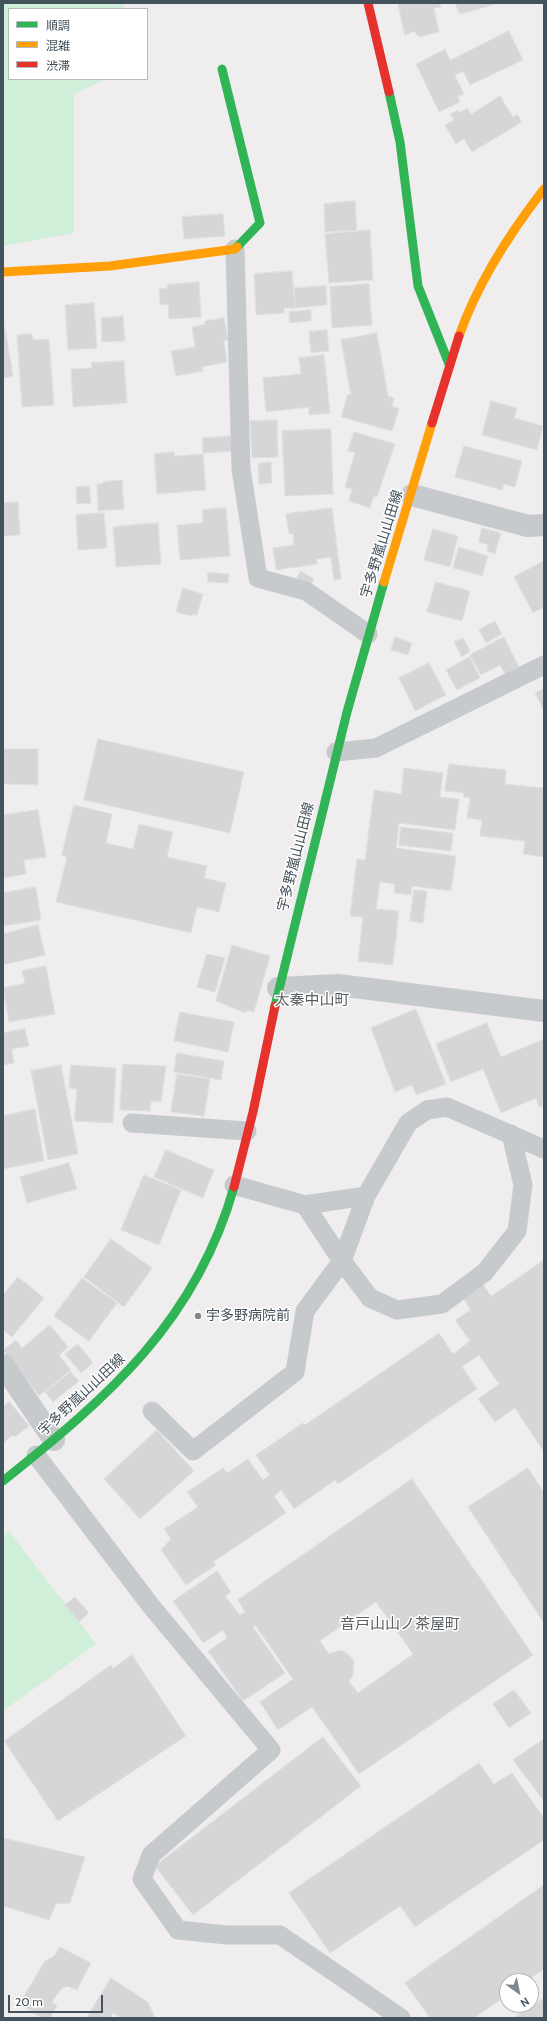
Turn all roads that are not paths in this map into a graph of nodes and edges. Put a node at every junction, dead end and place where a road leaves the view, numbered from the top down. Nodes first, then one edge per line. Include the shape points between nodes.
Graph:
1 (368, 3) edge
2 (222, 69) dead end
3 (544, 189) edge
4 (235, 249) junction
5 (3, 272) edge
6 (449, 364) junction
7 (412, 495) junction
8 (544, 525) edge
9 (368, 634) junction
10 (544, 665) edge
11 (336, 752) junction
12 (278, 988) junction
13 (544, 1011) edge
14 (132, 1123) dead end
15 (247, 1131) junction
16 (511, 1134) junction
17 (544, 1149) edge
18 (234, 1185) junction
19 (366, 1196) junction
20 (306, 1204) junction
21 (342, 1261) junction
22 (3, 1365) edge
23 (152, 1411) dead end
24 (54, 1440) junction
25 (36, 1455) junction
26 (3, 1481) edge
27 (401, 2018) edge

1 - 6 main road via 400,142 418,286
2 - 4 main road via 260,223
3 - 6 main road, 宇多野嵐山山田線 via 523,216 483,281
4 - 5 main road via 110,266
4 - 9 lane via 241,469 258,578 306,591
6 - 7 main road, 宇多野嵐山山田線
7 - 8 street via 528,526
7 - 9 main road, 宇多野嵐山山田線
9 - 11 main road, 宇多野嵐山山田線
10 - 11 lane via 376,748
11 - 12 main road, 宇多野嵐山山田線
12 - 13 street via 338,985
12 - 15 main road, 宇多野嵐山山田線
14 - 15 lane
15 - 18 main road, 宇多野嵐山山田線
16 - 17 lane
16 - 19 lane via 447,1108 427,1110 408,1122
16 - 21 lane via 523,1185 517,1230 485,1272 442,1304 397,1310 370,1298
18 - 20 lane
18 - 24 main road, 宇多野嵐山山田線 via 198,1277 165,1328 118,1384
19 - 20 lane
19 - 21 lane
20 - 21 lane
21 - 23 lane via 305,1311 295,1372 193,1451
22 - 24 street
24 - 25 main road, 宇多野嵐山山田線
25 - 26 main road, 宇多野嵐山山田線
25 - 27 lane via 151,1606 271,1750 151,1855 142,1879 178,1930 227,1935 280,1934

